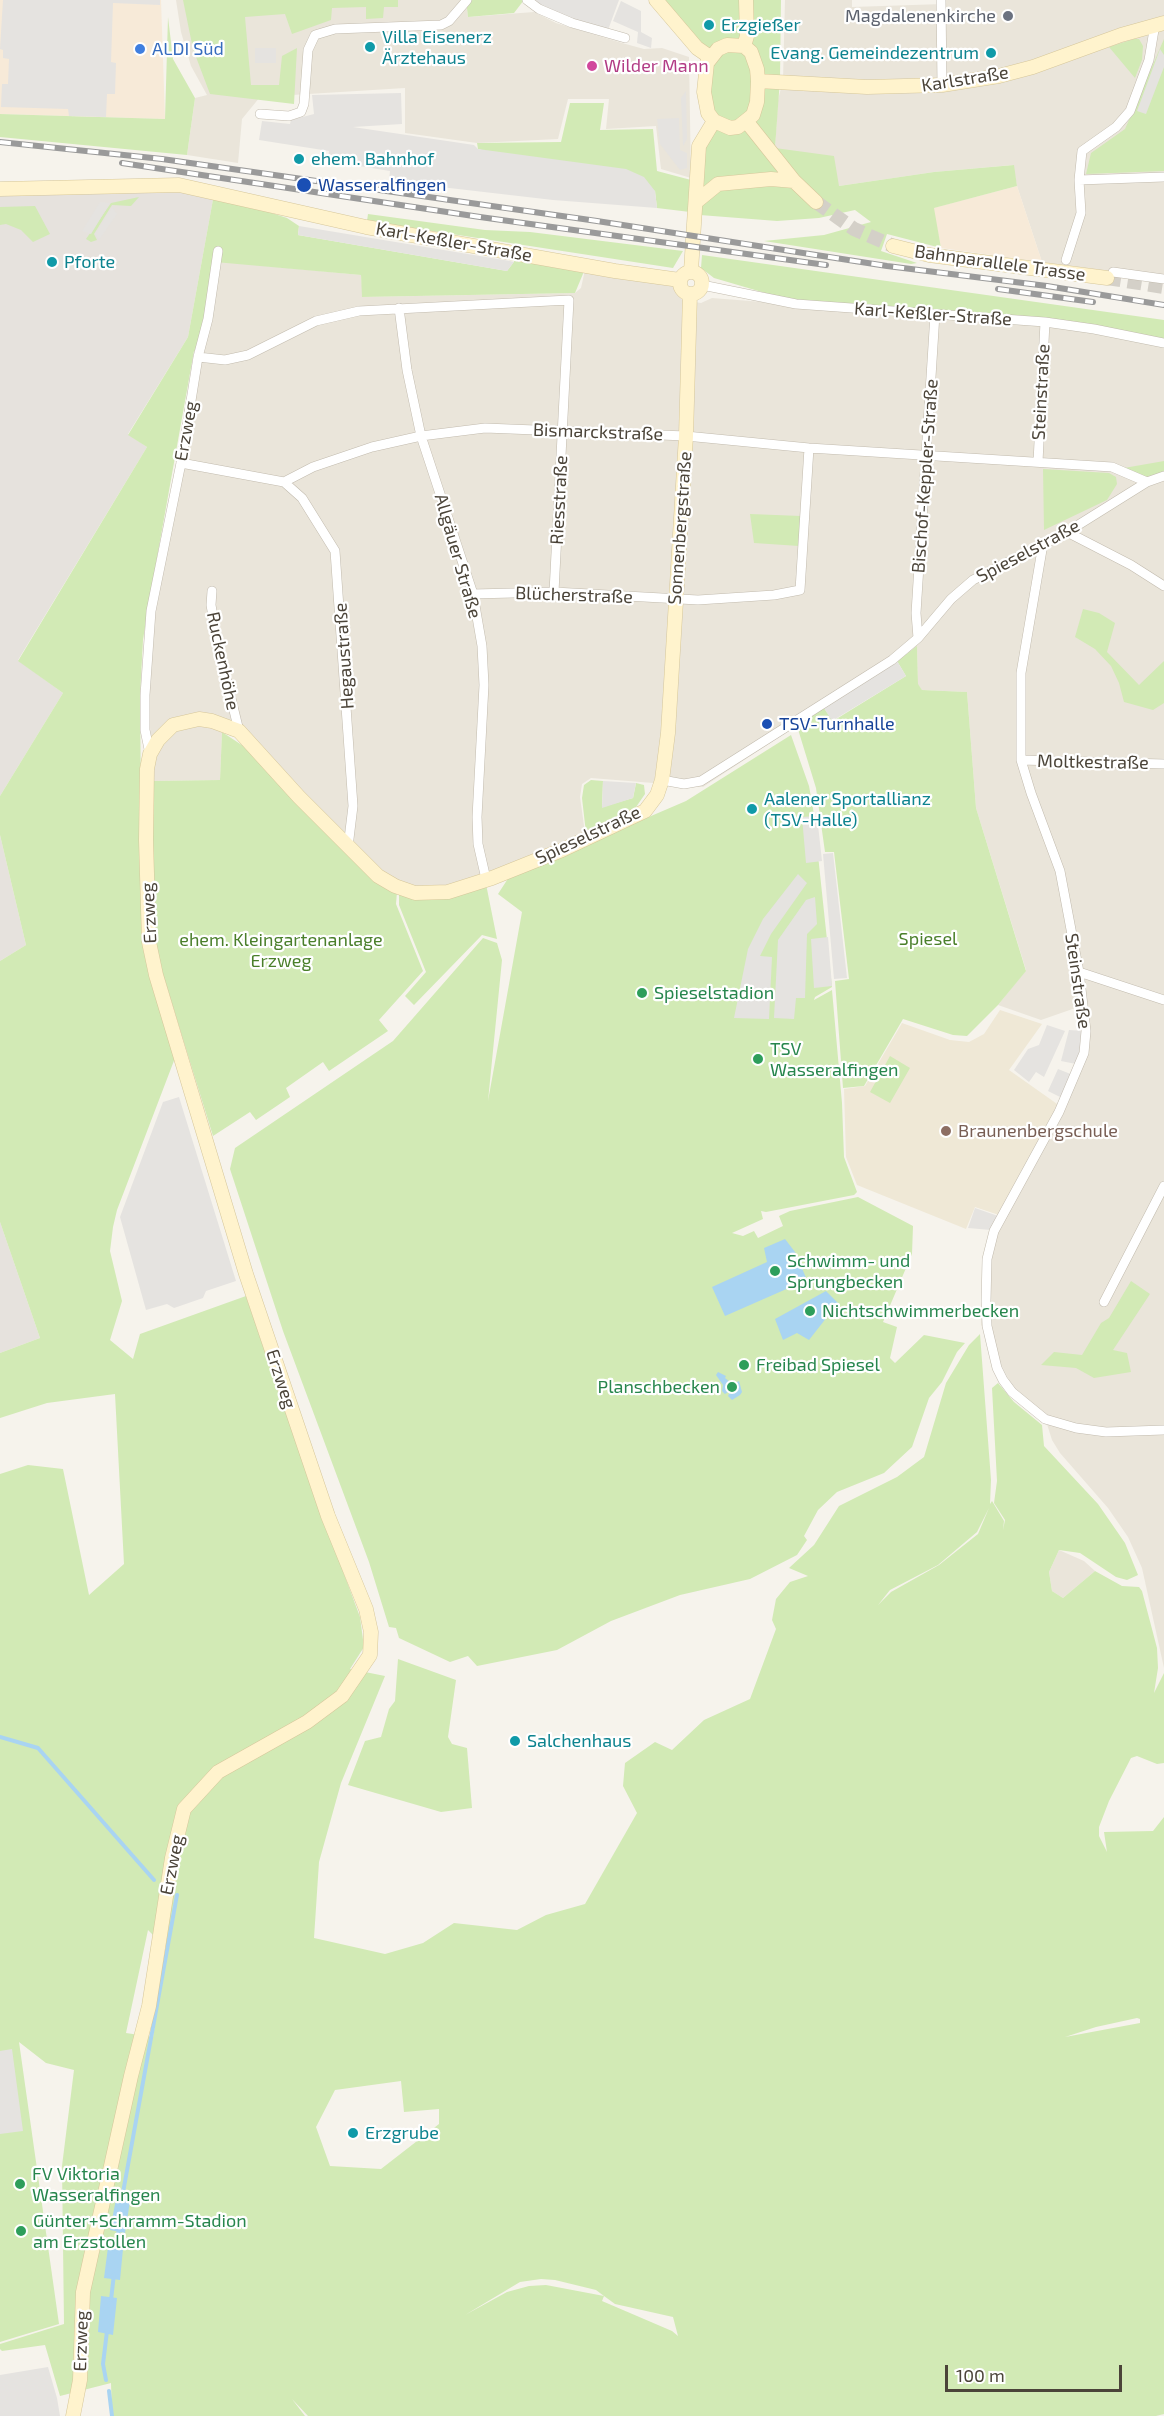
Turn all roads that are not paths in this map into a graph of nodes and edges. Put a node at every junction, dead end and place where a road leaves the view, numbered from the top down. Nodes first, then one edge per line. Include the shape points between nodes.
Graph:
1 (467, 0) edge
2 (527, 0) edge
3 (656, 0) edge
4 (746, 0) edge
5 (941, 0) edge
6 (1159, 23) edge
7 (625, 38) dead end
8 (744, 46) junction
9 (710, 57) junction
10 (758, 81) junction
11 (942, 85) junction
12 (260, 114) dead end
13 (714, 121) junction
14 (747, 122) junction
15 (1164, 177) edge
16 (1079, 180) junction
17 (794, 181) junction
18 (0, 189) edge
19 (696, 202) junction
20 (816, 202) tunnel mouth
21 (893, 246) tunnel mouth
22 (218, 250) dead end
23 (1066, 260) dead end
24 (1110, 275) joint
25 (685, 276) junction
26 (1164, 279) edge
27 (702, 285) junction
28 (690, 294) junction
29 (399, 308) junction
30 (935, 314) junction
31 (1045, 322) junction
32 (1164, 343) edge
33 (198, 357) junction
34 (562, 430) junction
35 (421, 436) junction
36 (686, 436) junction
37 (809, 448) junction
38 (926, 455) junction
39 (1038, 462) junction
40 (181, 463) junction
41 (1164, 476) edge
42 (284, 482) junction
43 (1147, 482) junction
44 (1066, 532) junction
45 (1043, 544) junction
46 (1164, 586) edge
47 (212, 591) dead end
48 (554, 592) junction
49 (473, 594) junction
50 (675, 600) junction
51 (918, 638) junction
52 (239, 731) junction
53 (150, 754) junction
54 (1021, 760) junction
55 (1164, 764) edge
56 (662, 780) junction
57 (348, 847) junction
58 (486, 879) junction
59 (1079, 972) junction
60 (1164, 1000) edge
61 (1164, 1186) edge
62 (1104, 1302) dead end
63 (1164, 1430) edge
64 (73, 2416) edge

1 - 12 street via 441,25 335,28 315,35 308,50 301,111 289,116
2 - 7 street via 572,23
3 - 9 street via 697,48
4 - 8 street
5 - 11 street
6 - 11 street, Karlstraße via 1033,67
6 - 16 street via 1130,111 1116,127 1082,151
8 - 9 street via 727,45
8 - 10 street via 754,59
9 - 13 street via 704,92
10 - 11 street, Karlstraße via 867,87
10 - 14 street via 757,102
13 - 14 street via 730,128
13 - 19 street via 699,146
14 - 17 street
15 - 16 street
16 - 23 street via 1081,213
17 - 19 street via 718,184
17 - 20 street
18 - 25 street, Karl-Keßler-Straße via 179,185 366,227 615,271
19 - 25 street
21 - 24 street, Bahnparallele Trasse via 929,255
22 - 33 street, Erzweg via 208,320
24 - 26 street
25 - 27 street via 699,275
25 - 28 street via 681,289
27 - 28 street via 698,292
27 - 30 street, Karl-Keßler-Straße via 796,304
28 - 36 street, Sonnenbergstraße
29 - 33 street via 359,311 316,321 248,355 225,360
29 - 34 street, Riesstraße via 569,300
29 - 35 street, Allgäuer Straße
30 - 31 street, Karl-Keßler-Straße
30 - 38 street, Bischof-Keppler-Straße
31 - 32 street, Karl-Keßler-Straße
31 - 39 street, Steinstraße
33 - 40 street, Erzweg
34 - 35 street, Bismarckstraße via 485,428
34 - 36 street, Bismarckstraße
34 - 48 street, Riesstraße
35 - 42 street, Bismarckstraße via 372,447 313,467
35 - 49 street, Allgäuer Straße
36 - 37 street, Bismarckstraße
36 - 50 street, Sonnenbergstraße
37 - 38 street, Bismarckstraße
37 - 50 street, Blücherstraße via 800,590
38 - 39 street, Bismarckstraße
38 - 51 street, Bischof-Keppler-Straße via 916,613
39 - 43 street, Bismarckstraße via 1112,467
40 - 42 street
40 - 53 street, Erzweg via 148,638 145,730
41 - 43 street
42 - 57 street, Hegaustraße via 302,498 335,551 353,806
43 - 44 street, Spieselstraße
44 - 45 street, Spieselstraße
44 - 46 street via 1131,564
45 - 51 street, Spieselstraße via 973,580
45 - 54 street, Steinstraße via 1021,673
47 - 52 street, Ruckenhöhe via 218,645
48 - 49 street, Blücherstraße
48 - 50 street, Blücherstraße
49 - 58 street, Allgäuer Straße via 484,685 477,817
50 - 56 street, Sonnenbergstraße
51 - 56 street, Spieselstraße via 892,660 701,781 684,784
52 - 53 street, Spieselstraße via 199,719 173,725
52 - 57 street, Spieselstraße
53 - 64 street, Erzweg via 146,840 148,942 156,975 246,1274 316,1483 366,1609 370,1655 342,1696 307,1722 218,1772 184,1809 172,1858 149,2006 83,2292 81,2380
54 - 55 street, Moltkestraße
54 - 59 street, Steinstraße via 1060,871
56 - 58 street, Spieselstraße via 645,811 562,850
57 - 58 street, Spieselstraße via 378,876 415,893 448,892
59 - 60 street
59 - 63 street, Steinstraße via 1086,1031 1084,1053 1059,1112 994,1231 987,1259 987,1326 997,1368 1012,1392 1045,1419 1106,1432
61 - 62 street

